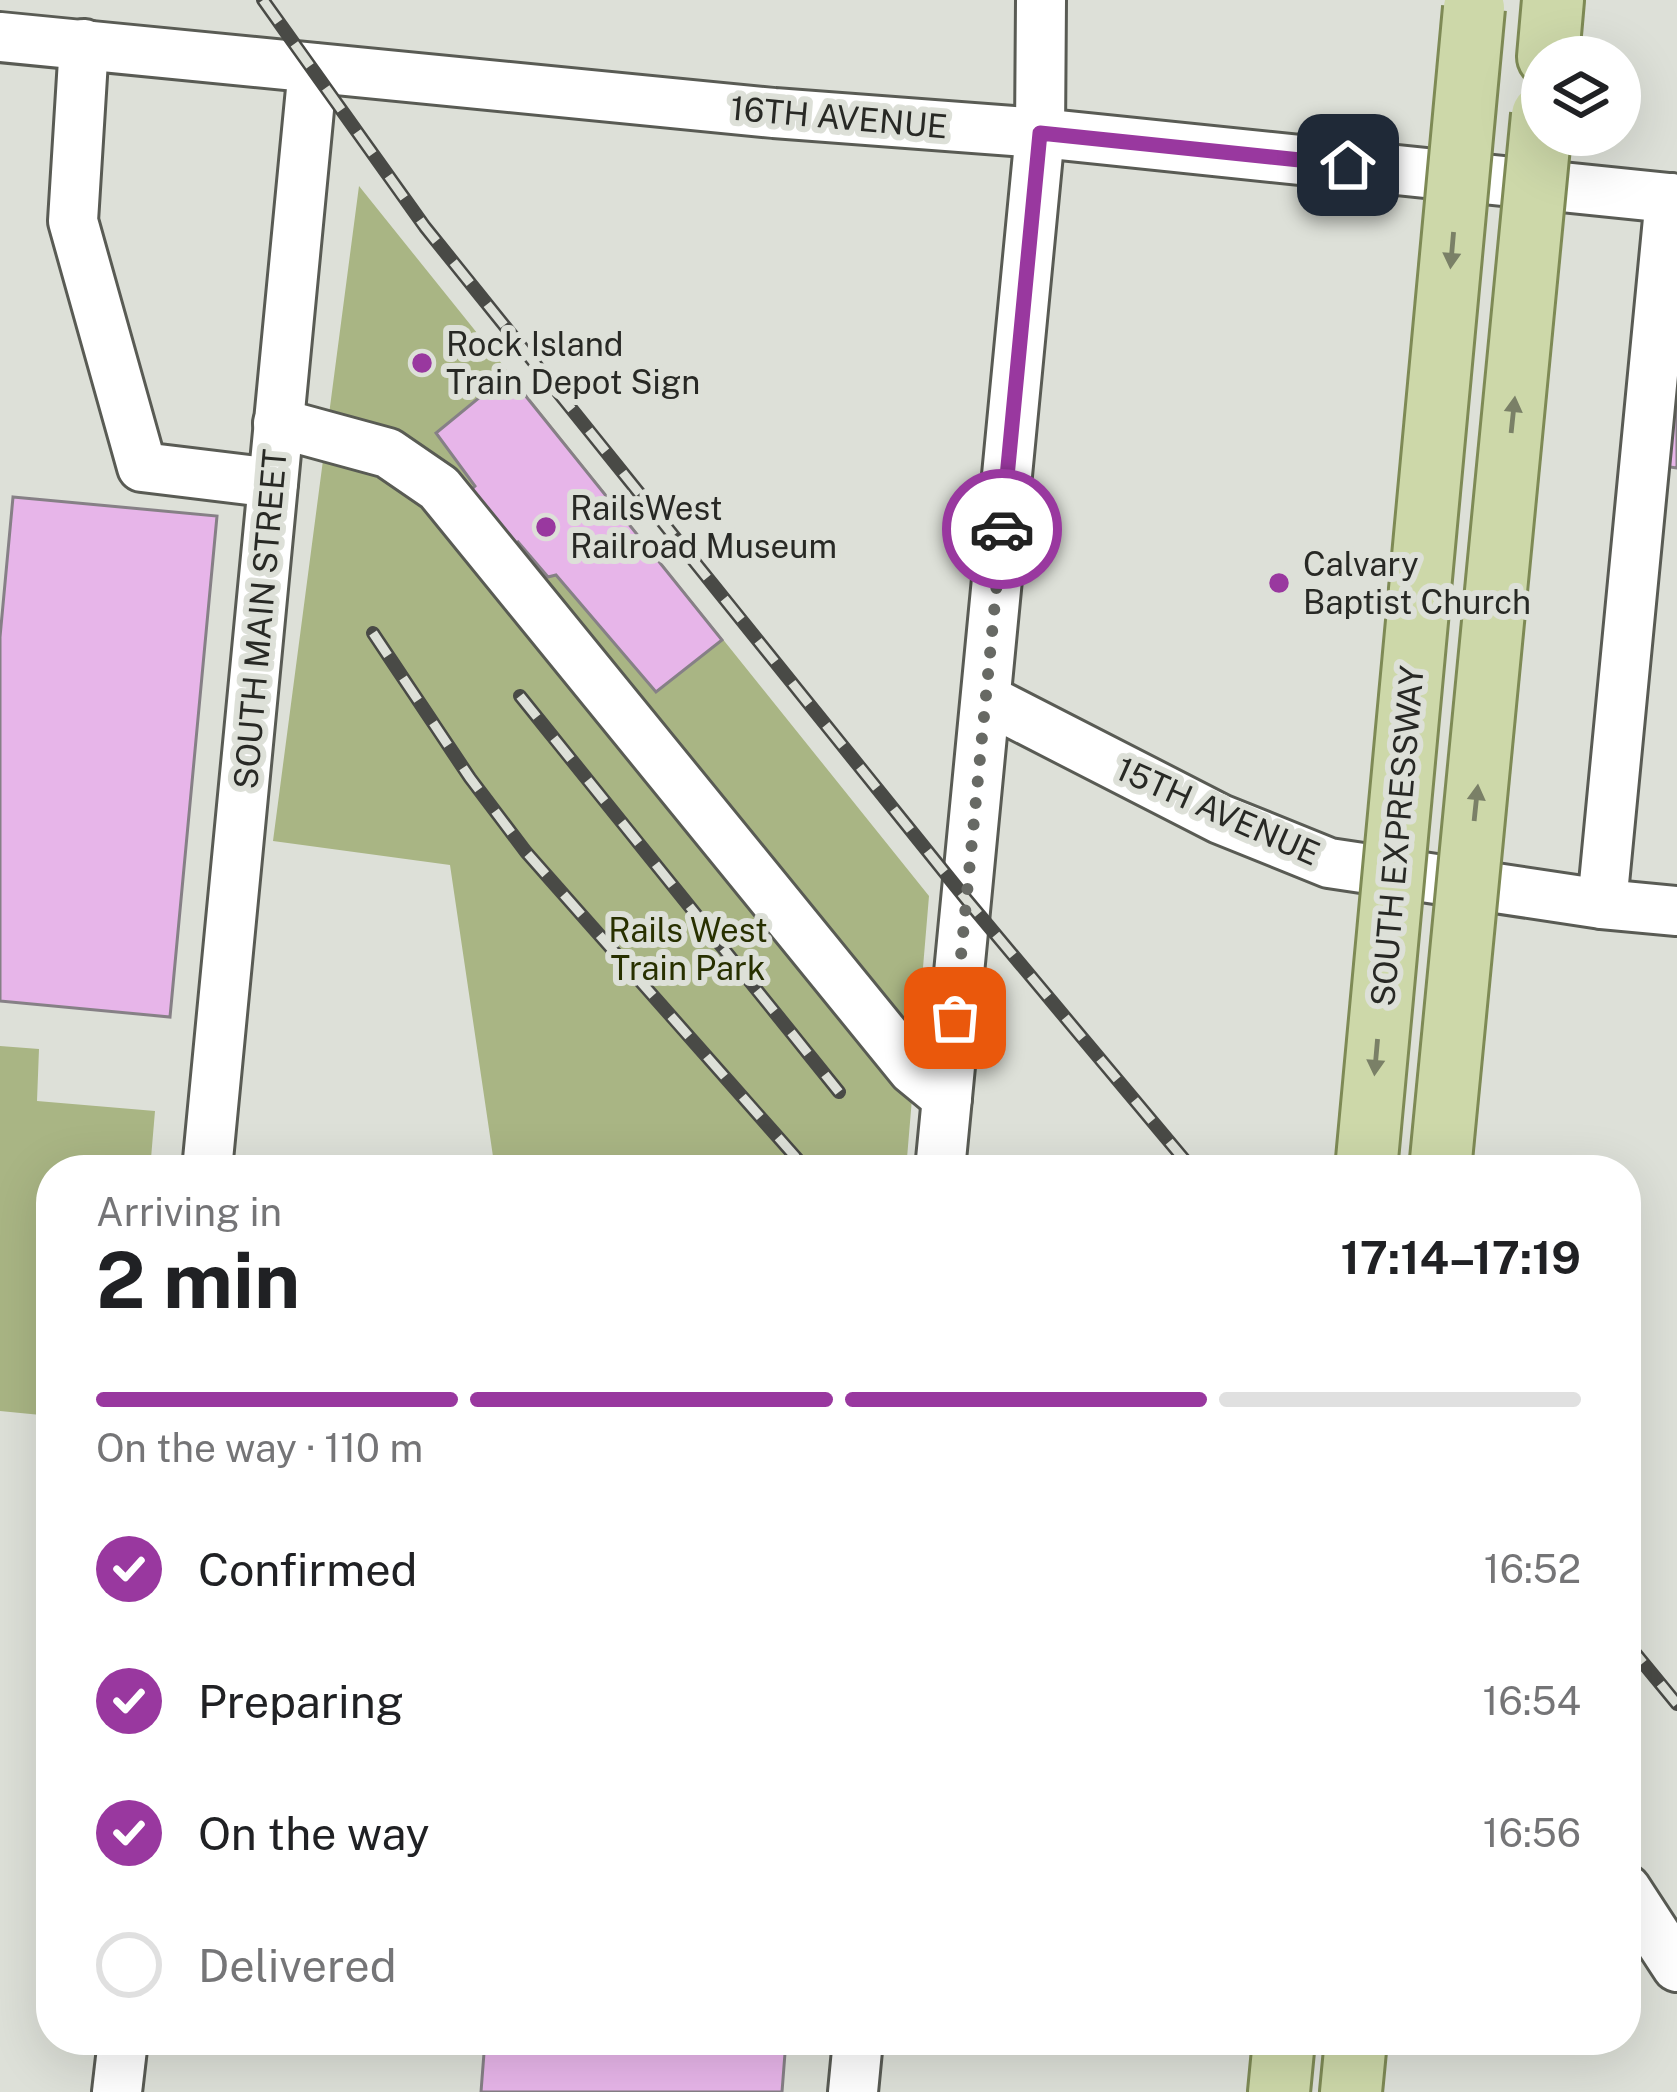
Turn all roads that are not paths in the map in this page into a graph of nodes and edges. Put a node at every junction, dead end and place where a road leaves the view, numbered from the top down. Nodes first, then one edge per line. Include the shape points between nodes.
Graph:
1 (1041, 0) edge
2 (1475, 3) edge
3 (0, 37) edge
4 (84, 44) junction
5 (313, 68) junction
6 (1040, 133) junction
7 (1538, 156) edge
8 (1674, 198) edge
9 (278, 423) junction
10 (273, 483) junction
11 (986, 699) junction
12 (1602, 904) junction
13 (1677, 911) edge
14 (947, 1097) junction
15 (208, 1155) edge
16 (941, 1155) edge
17 (1367, 1155) edge
18 (1441, 1155) edge
19 (1641, 1912) edge
20 (1677, 1967) edge
21 (121, 2055) edge
22 (857, 2055) edge
23 (1283, 2055) edge
24 (1355, 2055) edge
25 (117, 2092) edge
26 (853, 2092) edge
27 (1279, 2092) edge
28 (1351, 2092) edge

1 - 6 street
2 -> 17 main road, SOUTH EXPRESSWAY, bridge
3 - 4 street, 16TH AVENUE
4 - 5 street, 16TH AVENUE
4 - 10 street via 74,221 142,467
5 - 6 street, 16TH AVENUE
5 - 9 street, SOUTH MAIN STREET
6 - 8 street, 16TH AVENUE
6 - 11 street
18 -> 7 main road, bridge
8 - 12 street
9 - 10 street, SOUTH MAIN STREET
9 - 14 street via 388,454 439,488 913,1070
10 - 15 street, SOUTH MAIN STREET
11 - 12 street, 15TH AVENUE via 1220,819 1329,863
11 - 14 street
12 - 13 street, 15TH AVENUE
14 - 16 street
19 - 20 street
21 - 25 street
22 - 26 street
23 - 27 main road
24 - 28 main road

